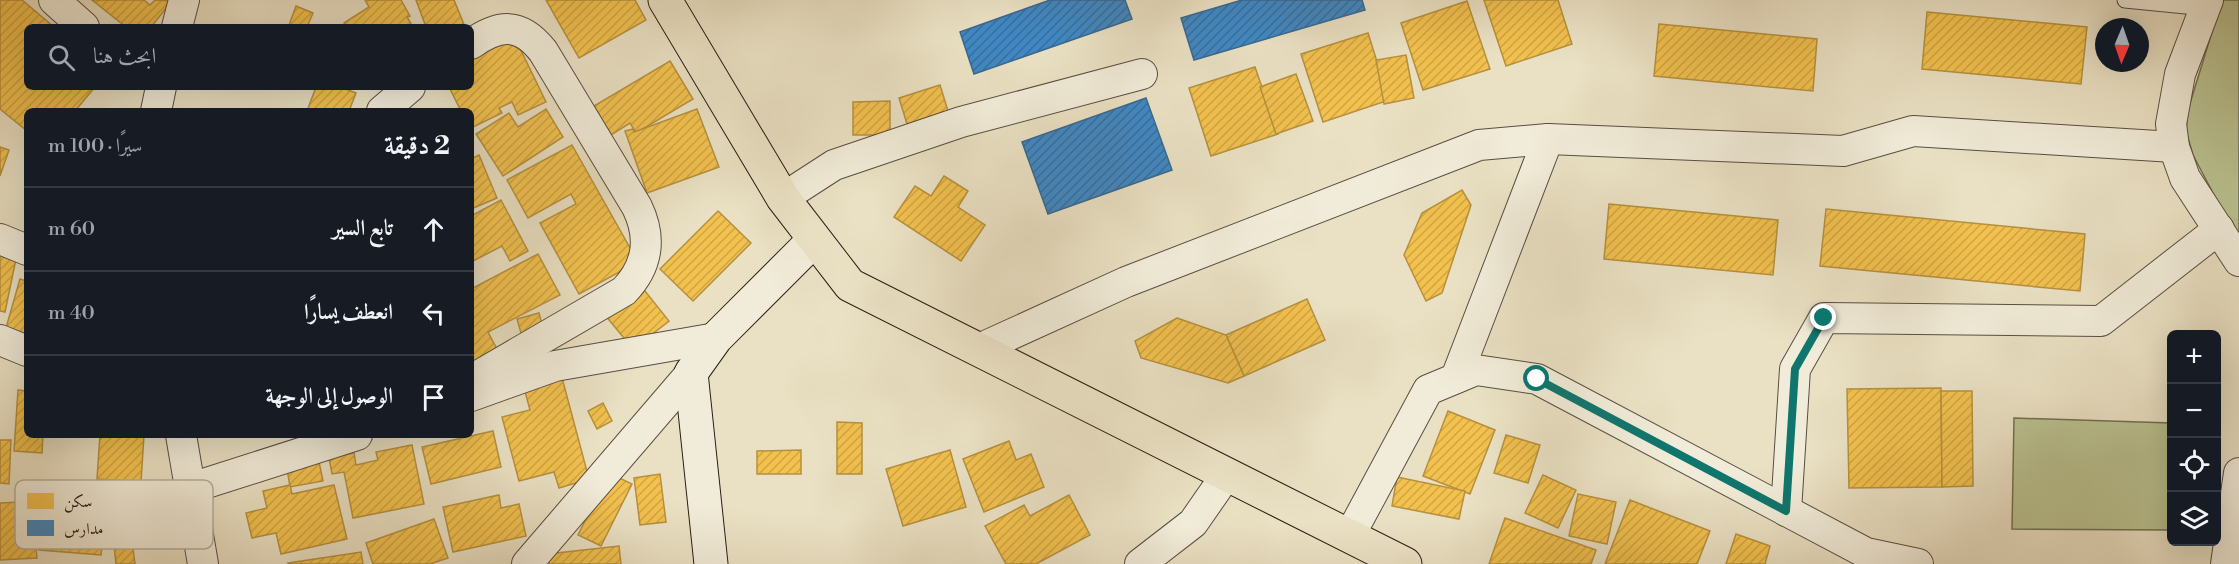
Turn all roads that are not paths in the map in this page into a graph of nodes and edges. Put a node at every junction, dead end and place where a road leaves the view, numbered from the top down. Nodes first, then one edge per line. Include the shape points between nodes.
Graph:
1 (54, 0) edge
2 (184, 0) edge
3 (664, 0) edge
4 (2125, 0) edge
5 (2207, 4) edge
6 (81, 24) edge
7 (178, 24) edge
8 (474, 42) edge
9 (1142, 74) dead end
10 (406, 90) edge
11 (386, 108) edge
12 (1548, 140) junction
13 (2174, 147) junction
14 (783, 198) junction
15 (2218, 229) junction
16 (0, 239) edge
17 (814, 240) junction
18 (24, 249) edge
19 (2239, 261) edge
20 (716, 338) junction
21 (0, 340) edge
22 (979, 349) junction
23 (24, 350) edge
24 (691, 373) junction
25 (474, 378) edge
26 (1456, 378) junction
27 (474, 395) edge
28 (182, 438) edge
29 (348, 438) edge
30 (2239, 473) edge
31 (1227, 474) junction
32 (189, 480) edge
33 (213, 481) edge
34 (1786, 511) junction
35 (1350, 536) junction
36 (201, 549) edge
37 (2231, 560) edge
38 (203, 564) edge
39 (527, 564) edge
40 (711, 564) edge
41 (1140, 564) edge
42 (1405, 564) edge
43 (1918, 564) edge

1 - 6 street
2 - 7 street
3 - 14 main road
4 - 5 lane
5 - 13 street via 2180,74 2171,124
8 - 25 street via 493,30 507,28 534,39 637,207 647,236 642,266 624,291
9 - 14 street via 961,122 834,165
10 - 11 street
12 - 13 street via 1844,151 1913,131
12 - 22 street via 1479,145 1125,282
12 - 26 street
13 - 15 street via 2185,178
14 - 17 main road
15 - 19 street
15 - 34 street via 2102,321 1824,318 1795,369
16 - 18 street
17 - 20 street
17 - 22 main road via 850,285
20 - 24 street
20 - 27 street via 555,366
21 - 23 street
22 - 31 main road
24 - 39 street
24 - 40 street
26 - 34 street via 1476,370 1537,379
26 - 35 street via 1428,390
28 - 32 street
29 - 33 street
30 - 37 street
31 - 35 main road
31 - 41 street via 1193,523
34 - 43 street via 1866,554
35 - 42 main road
36 - 38 street

